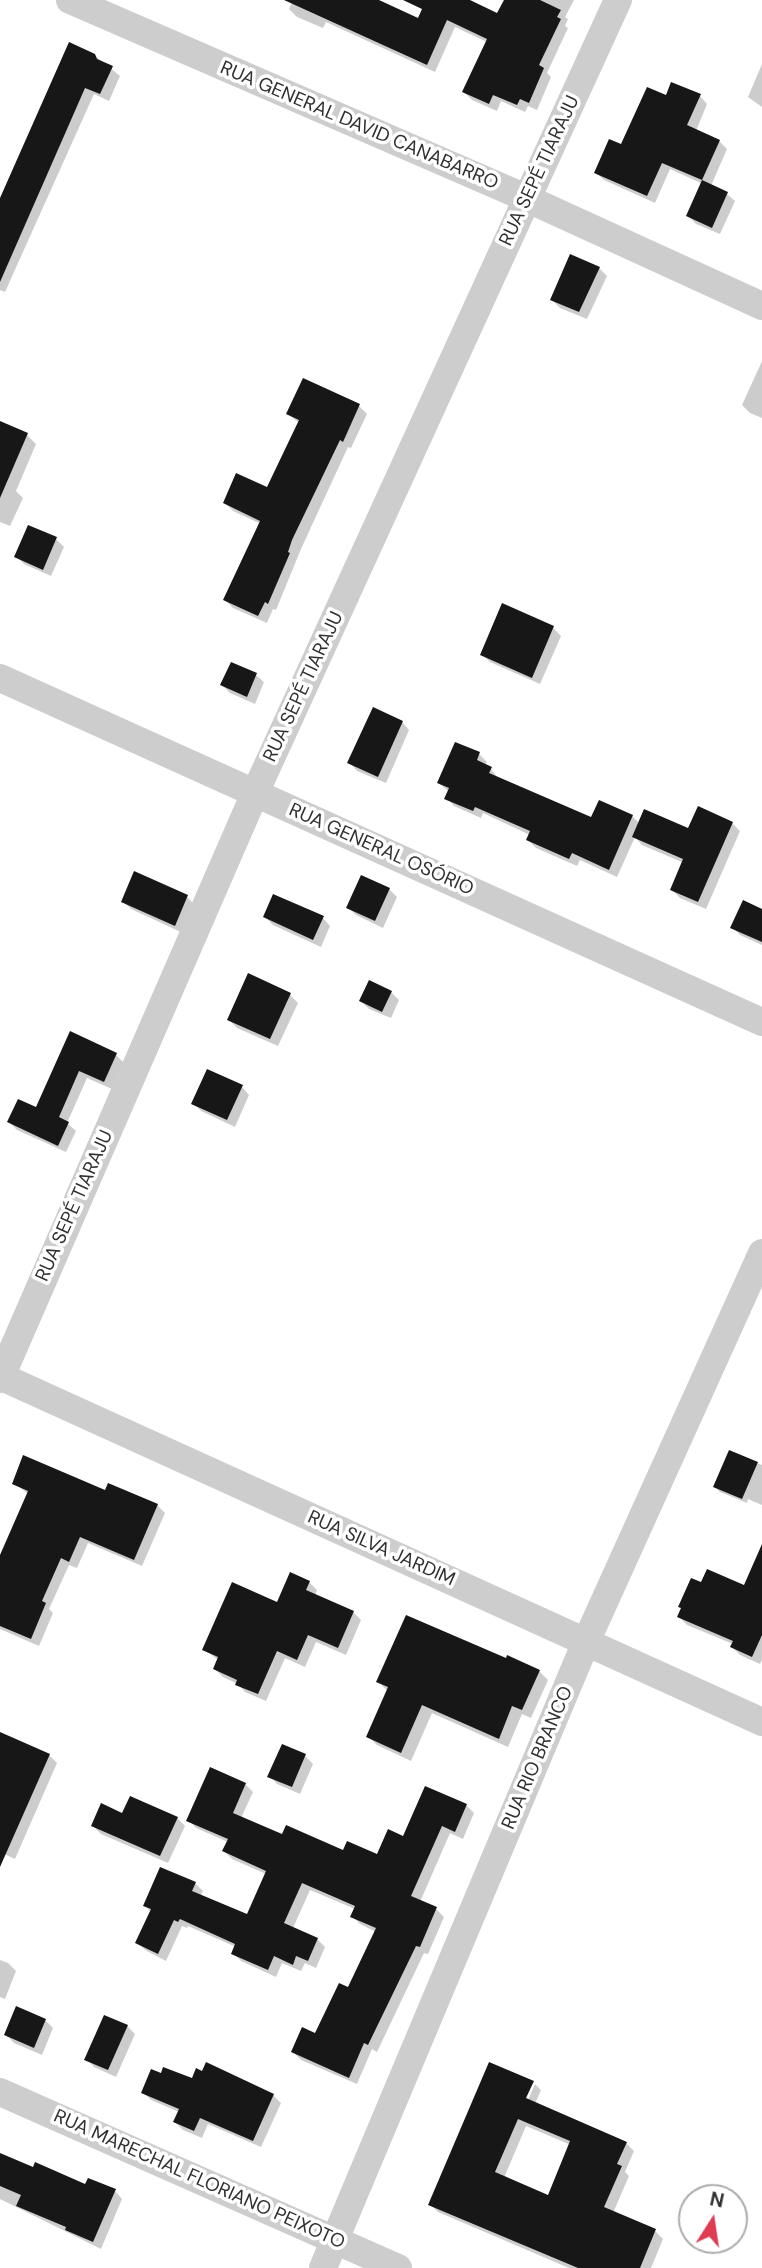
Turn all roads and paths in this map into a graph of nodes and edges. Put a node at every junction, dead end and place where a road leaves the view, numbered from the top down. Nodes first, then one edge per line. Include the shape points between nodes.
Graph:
1 (70, 0) edge
2 (618, 0) edge
3 (527, 199) junction
4 (762, 306) edge
5 (0, 678) edge
6 (255, 793) junction
7 (762, 1022) edge
8 (762, 1253) edge
9 (0, 1377) edge
10 (586, 1642) junction
11 (762, 1722) edge
12 (0, 2092) edge
13 (336, 2239) junction
14 (323, 2268) edge
15 (398, 2268) edge

1 - 3 street, RUA GENERAL DAVID CANABARRO
2 - 3 street, RUA SEPÉ TIARAJU
3 - 4 street, RUA GENERAL DAVID CANABARRO
3 - 6 street, RUA SEPÉ TIARAJU
5 - 6 street, RUA GENERAL OSÓRIO
6 - 7 street, RUA GENERAL OSÓRIO
6 - 9 street, RUA SEPÉ TIARAJU
8 - 10 street, RUA RIO BRANCO
9 - 10 street, RUA SILVA JARDIM
10 - 11 street, RUA SILVA JARDIM
10 - 13 street, RUA RIO BRANCO
12 - 13 street, RUA MARECHAL FLORIANO PEIXOTO
13 - 14 street, RUA RIO BRANCO
13 - 15 street, RUA MARECHAL FLORIANO PEIXOTO

